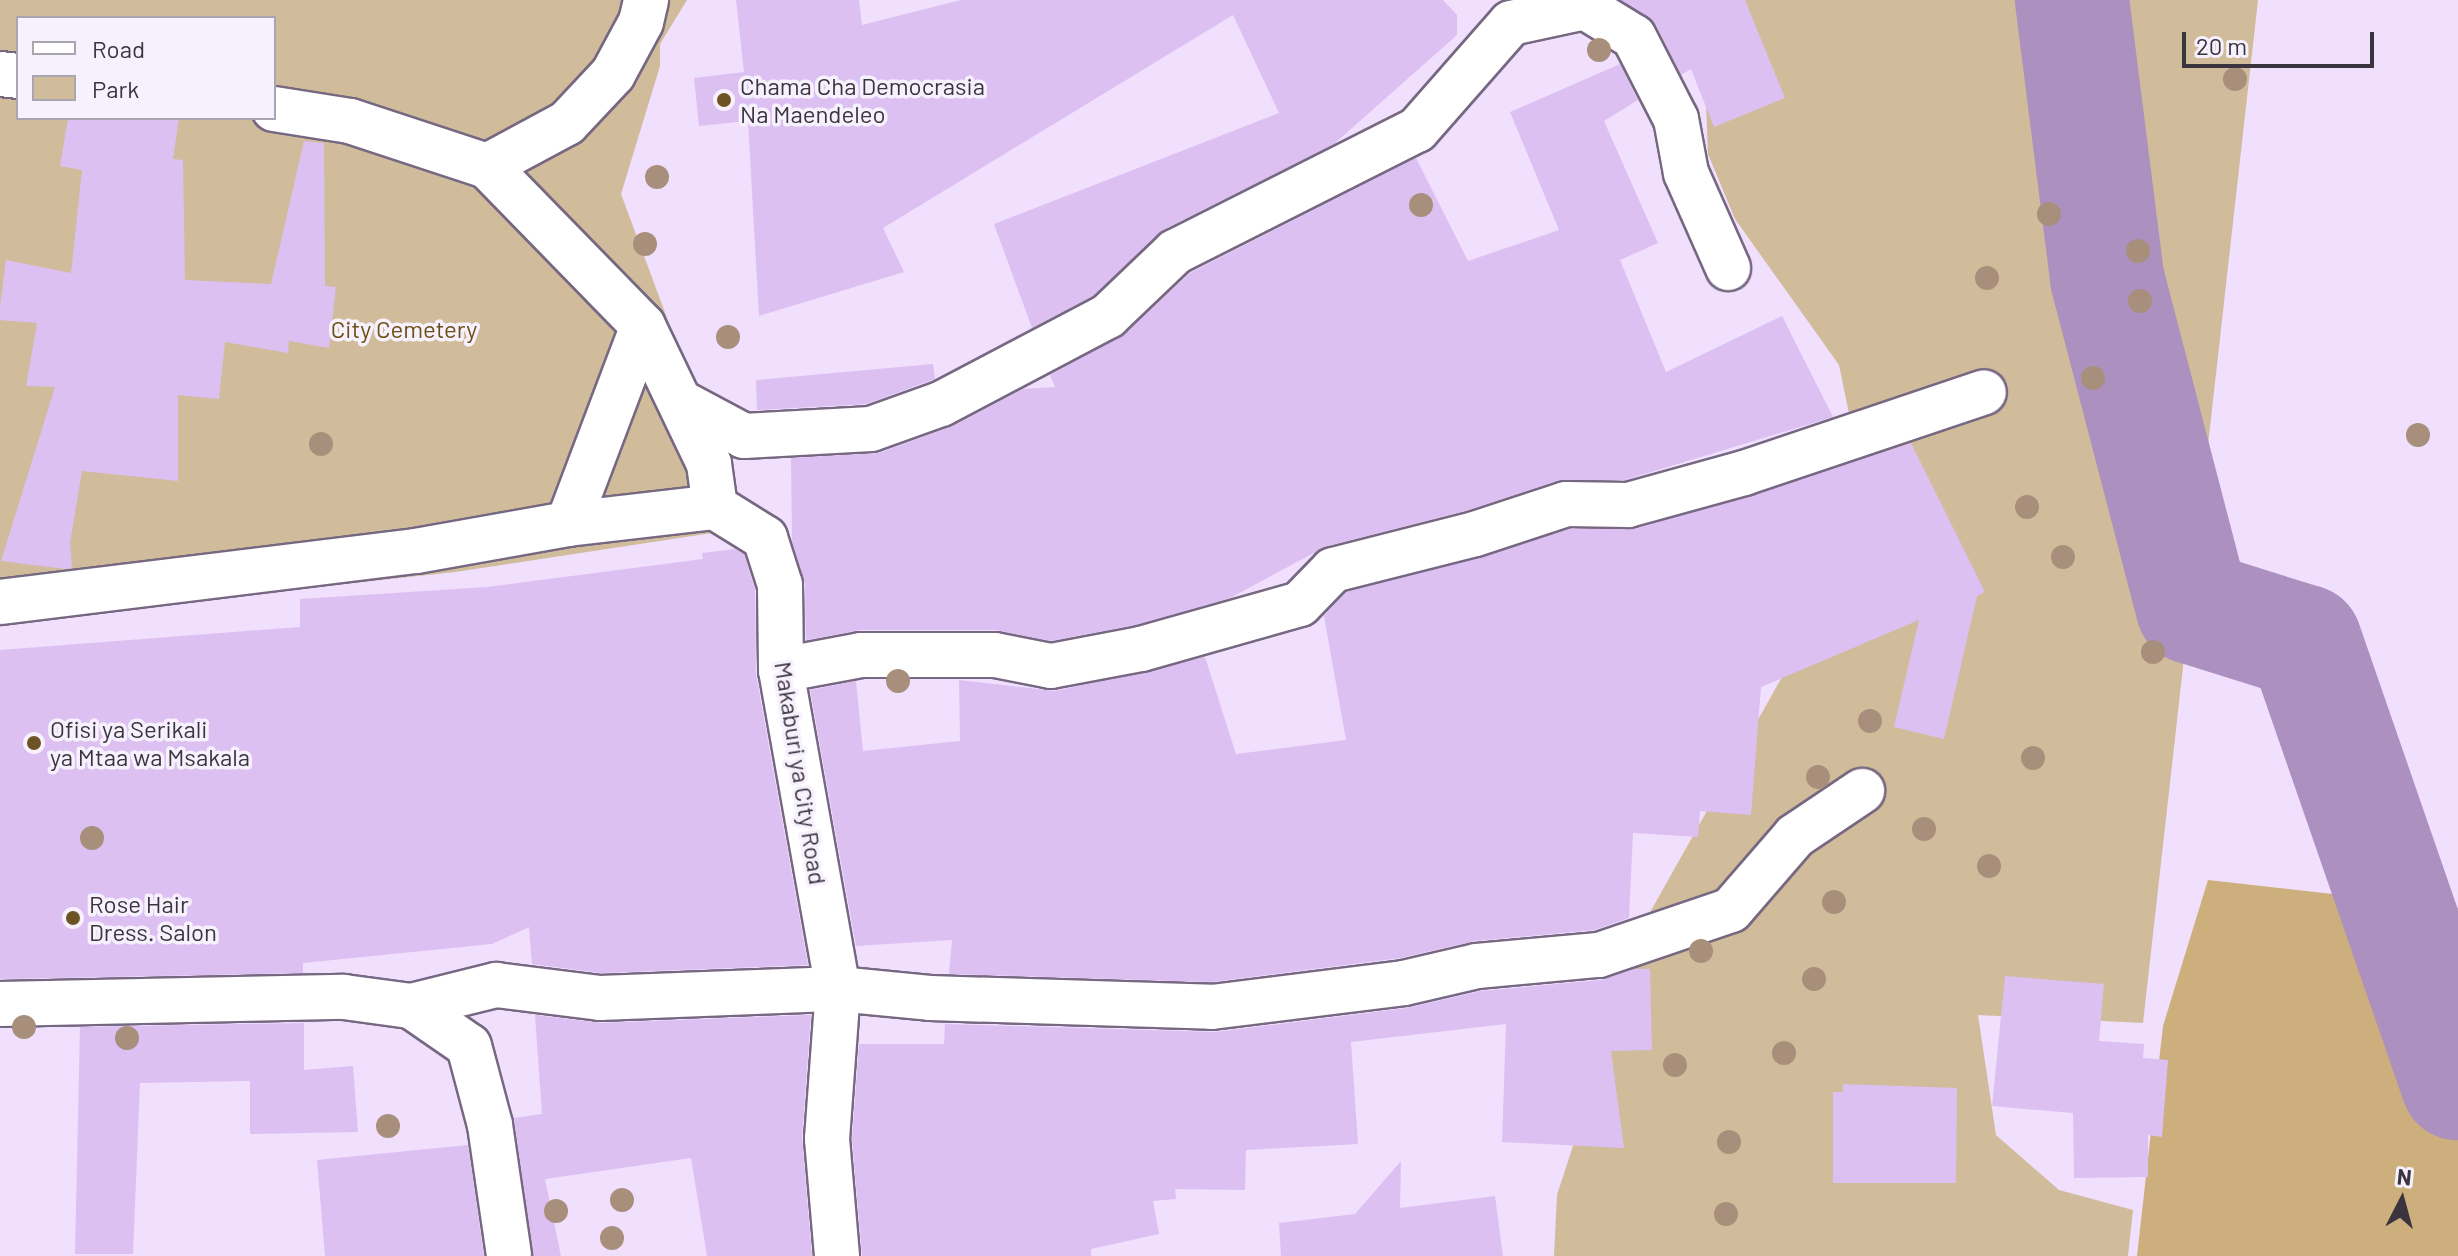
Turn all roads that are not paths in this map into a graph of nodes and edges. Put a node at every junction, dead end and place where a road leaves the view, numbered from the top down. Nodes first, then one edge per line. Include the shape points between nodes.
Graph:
1 (646, 0) edge
2 (276, 109) edge
3 (487, 166) junction
4 (1728, 268) dead end
5 (643, 326) junction
6 (1984, 392) dead end
7 (682, 403) junction
8 (715, 507) junction
9 (568, 524) junction
10 (0, 602) edge
11 (781, 670) junction
12 (1862, 791) dead end
13 (838, 989) junction
14 (0, 1004) edge
15 (411, 1006) junction
16 (509, 1256) edge
17 (837, 1256) edge

1 - 3 street via 641,22 613,74 567,123
2 - 3 street via 350,121
3 - 5 street
4 - 7 street via 1686,173 1676,119 1634,37 1585,7 1511,23 1417,130 1175,252 1108,316 941,404 871,429 744,436
5 - 7 street
5 - 9 street
6 - 11 street via 1744,473 1628,505 1566,504 1414,552 1333,570 1300,604 1141,649 1051,666 995,655 861,655
7 - 8 street via 709,464
8 - 9 street
8 - 11 street, Makaburi ya City Road via 765,538 780,585
9 - 10 street via 416,551
11 - 13 street, Makaburi ya City Road
12 - 13 street via 1795,836 1731,910 1599,955 1477,966 1404,983 1212,1007 930,998
13 - 15 street via 600,998 496,985
13 - 17 street, Makaburi ya City Road via 827,1139
14 - 15 street via 344,997
15 - 16 street via 469,1046 490,1125

